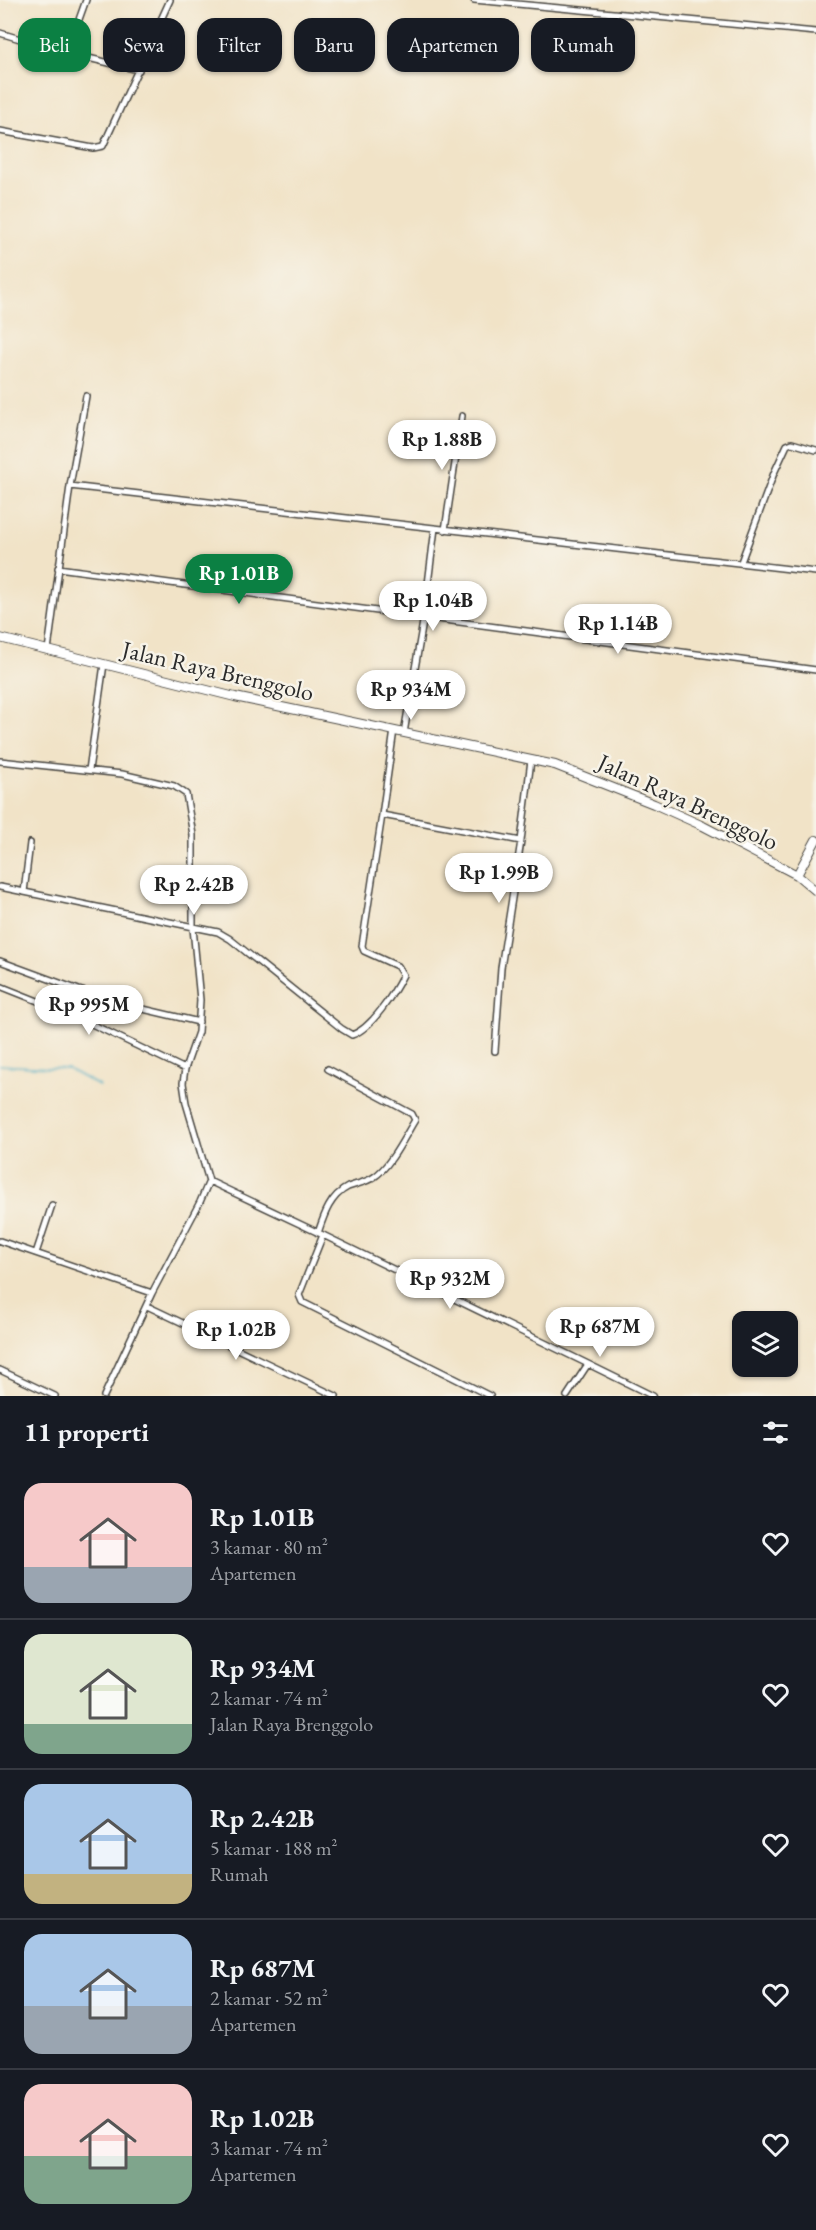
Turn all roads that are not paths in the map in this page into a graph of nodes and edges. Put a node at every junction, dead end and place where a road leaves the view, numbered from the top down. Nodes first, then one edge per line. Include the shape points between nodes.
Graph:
1 (86, 0) edge
2 (170, 0) edge
3 (474, 0) edge
4 (79, 18) edge
5 (162, 18) edge
6 (816, 32) edge
7 (0, 33) edge
8 (18, 38) edge
9 (138, 72) edge
10 (0, 131) edge
11 (86, 396) dead end
12 (462, 416) dead end
13 (816, 450) edge
14 (70, 486) junction
15 (435, 528) junction
16 (445, 530) junction
17 (741, 562) junction
18 (58, 568) junction
19 (816, 572) edge
20 (424, 616) junction
21 (0, 638) edge
22 (48, 650) junction
23 (104, 664) junction
24 (816, 670) edge
25 (394, 730) junction
26 (404, 733) junction
27 (531, 760) junction
28 (0, 761) edge
29 (89, 770) junction
30 (382, 815) junction
31 (816, 840) edge
32 (521, 841) junction
33 (30, 843) dead end
34 (797, 875) junction
35 (0, 887) edge
36 (816, 891) edge
37 (24, 892) junction
38 (193, 928) junction
39 (0, 961) edge
40 (0, 986) edge
41 (199, 1022) junction
42 (495, 1051) dead end
43 (185, 1069) junction
44 (328, 1069) dead end
45 (209, 1181) junction
46 (52, 1205) dead end
47 (321, 1234) junction
48 (0, 1242) edge
49 (36, 1254) junction
50 (152, 1293) junction
51 (147, 1306) junction
52 (588, 1364) junction
53 (0, 1370) edge
54 (55, 1396) edge
55 (104, 1396) edge
56 (336, 1396) edge
57 (490, 1396) edge
58 (567, 1396) edge
59 (652, 1396) edge

1 - 4 street
2 - 5 street
3 - 6 street
7 - 8 street
9 - 10 street via 100,147
11 - 14 street
12 - 16 street
13 - 17 street via 787,445
14 - 15 street
14 - 18 street
15 - 16 street
15 - 20 street
16 - 17 street
17 - 19 street
18 - 20 street
18 - 22 street
20 - 24 street
20 - 26 street
21 - 22 main road, Jalan Raya Brenggolo
22 - 23 main road, Jalan Raya Brenggolo
23 - 25 main road, Jalan Raya Brenggolo via 235,697
23 - 29 street
25 - 26 main road, Jalan Raya Brenggolo
25 - 30 street
26 - 27 main road, Jalan Raya Brenggolo
27 - 32 street
27 - 34 main road, Jalan Raya Brenggolo via 580,773 654,804
28 - 29 street
29 - 38 street via 174,786 186,794 193,835
30 - 32 street
30 - 38 street via 362,946 364,951 397,966 403,975 385,1004 358,1033 352,1035 342,1029 230,939 218,932
31 - 34 main road
32 - 42 street via 501,968
33 - 37 street
34 - 36 main road, Jalan Raya Brenggolo
35 - 37 street
37 - 38 street
38 - 41 street
39 - 41 street via 79,990
40 - 43 street via 74,1015
41 - 43 street
43 - 45 street via 184,1093
44 - 47 street via 412,1114 415,1120 384,1168 336,1195 326,1211
45 - 47 street
45 - 50 street
46 - 49 street
47 - 52 street
47 - 57 street via 299,1295 302,1302
48 - 49 street
49 - 50 street
50 - 51 street
51 - 55 street
51 - 56 street
52 - 58 street
52 - 59 street
53 - 54 street

